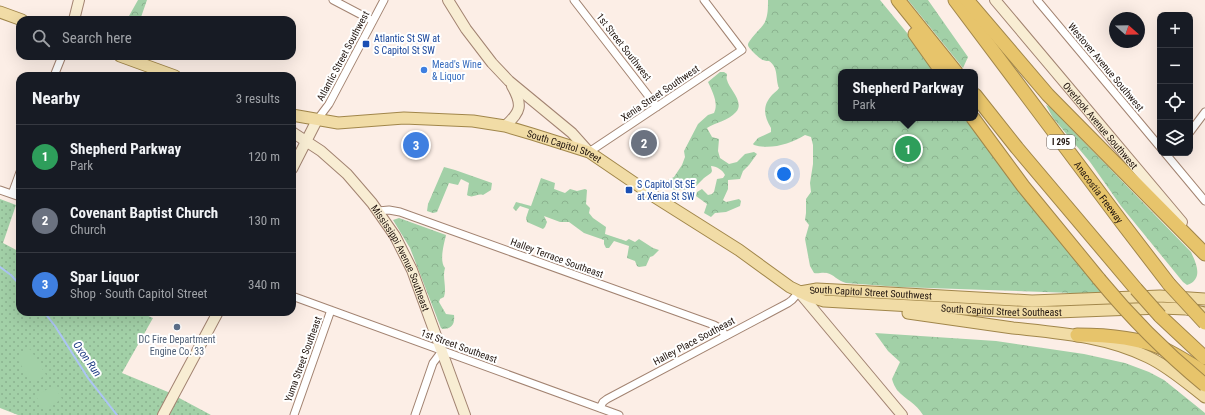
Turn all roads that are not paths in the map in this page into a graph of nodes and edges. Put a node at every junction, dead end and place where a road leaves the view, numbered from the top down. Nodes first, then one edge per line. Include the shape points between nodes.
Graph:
1 (78, 0) edge
2 (334, 0) edge
3 (384, 0) edge
4 (448, 0) edge
5 (574, 0) edge
6 (704, 0) edge
7 (890, 0) edge
8 (898, 0) edge
9 (955, 0) edge
10 (968, 0) edge
11 (995, 0) edge
12 (1037, 0) edge
13 (0, 12) edge
14 (75, 16) edge
15 (16, 18) edge
16 (373, 21) junction
17 (60, 60) edge
18 (131, 60) edge
19 (940, 69) edge
20 (954, 69) edge
21 (56, 72) edge
22 (164, 72) edge
23 (509, 81) junction
24 (978, 100) edge
25 (657, 106) junction
26 (1205, 112) edge
27 (296, 116) edge
28 (318, 120) junction
29 (975, 121) edge
30 (505, 126) junction
31 (1193, 128) edge
32 (296, 135) edge
33 (306, 142) junction
34 (1157, 143) edge
35 (589, 152) junction
36 (1172, 156) edge
37 (296, 161) edge
38 (16, 183) edge
39 (0, 190) edge
40 (12, 194) junction
41 (16, 196) edge
42 (1205, 201) edge
43 (378, 211) junction
44 (1205, 253) edge
45 (799, 292) junction
46 (296, 297) edge
47 (1205, 299) edge
48 (870, 304) junction
49 (331, 310) junction
50 (1205, 313) edge
51 (216, 316) edge
52 (1205, 323) edge
53 (725, 335) junction
54 (1078, 335) junction
55 (442, 351) junction
56 (1205, 358) edge
57 (1205, 373) edge
58 (1205, 385) edge
59 (1205, 397) edge
60 (600, 408) junction
61 (163, 415) edge
62 (294, 415) edge
63 (415, 415) edge
64 (465, 415) edge
65 (619, 415) edge
66 (902, 415) edge

1 - 14 street
2 - 16 street
3 - 16 street, Atlantic Street Southwest
4 - 23 street via 481,51
5 - 25 street, 1st Street Southwest
6 - 25 street, Xenia Street Southwest via 742,50
7 - 19 highway
8 - 20 highway
9 - 52 highway, Anacostia Freeway / I 295, bridge via 1129,233 1169,284
10 - 44 highway via 1060,108
11 - 44 street, Overlook Avenue Southwest
12 - 34 street, Westover Avenue Southwest
13 - 15 main road
16 - 28 street, Atlantic Street Southwest
17 - 21 street
18 - 22 main road
23 - 30 street via 519,97 520,104 512,120
23 - 35 street via 572,133
24 - 56 highway, bridge via 1136,289 1160,316
25 - 35 street, Xenia Street Southwest
26 - 31 street
27 - 28 main road, South Capitol Street
28 - 30 main road, South Capitol Street via 338,123 430,118
28 - 33 street
29 - 58 highway, bridge via 1023,186 1099,279 1147,332
30 - 35 main road, South Capitol Street
32 - 33 street, Mississippi Avenue Southeast
33 - 37 street
33 - 43 street, Mississippi Avenue Southeast via 321,151 347,174
35 - 45 main road, South Capitol Street
36 - 42 street
38 - 40 street
39 - 40 street
40 - 41 street
43 - 53 street, Halley Terrace Southeast via 400,212 714,325
43 - 55 street, Mississippi Avenue Southeast via 395,236 412,270
45 - 47 main road, South Capitol Street Southwest via 824,289 1032,301 1160,296
45 - 48 main road, South Capitol Street Southeast via 824,301
45 - 53 street, Halley Place Southeast via 788,303
45 - 66 street
46 - 49 street, 1st Street Southeast
48 - 50 main road, South Capitol Street Southeast via 1031,313 1155,308
48 - 54 main road via 902,312
49 - 55 street, 1st Street Southeast
49 - 62 street, Yuma Street Southeast
51 - 61 street
53 - 60 street, Halley Place Southeast via 607,399
54 - 57 highway via 1100,335 1146,343 1173,354
54 - 59 main road via 1122,346 1149,357 1167,367
55 - 60 street, 1st Street Southeast
55 - 63 street via 434,364
55 - 64 street, Mississippi Avenue Southeast
60 - 65 street, 1st Street Southeast

